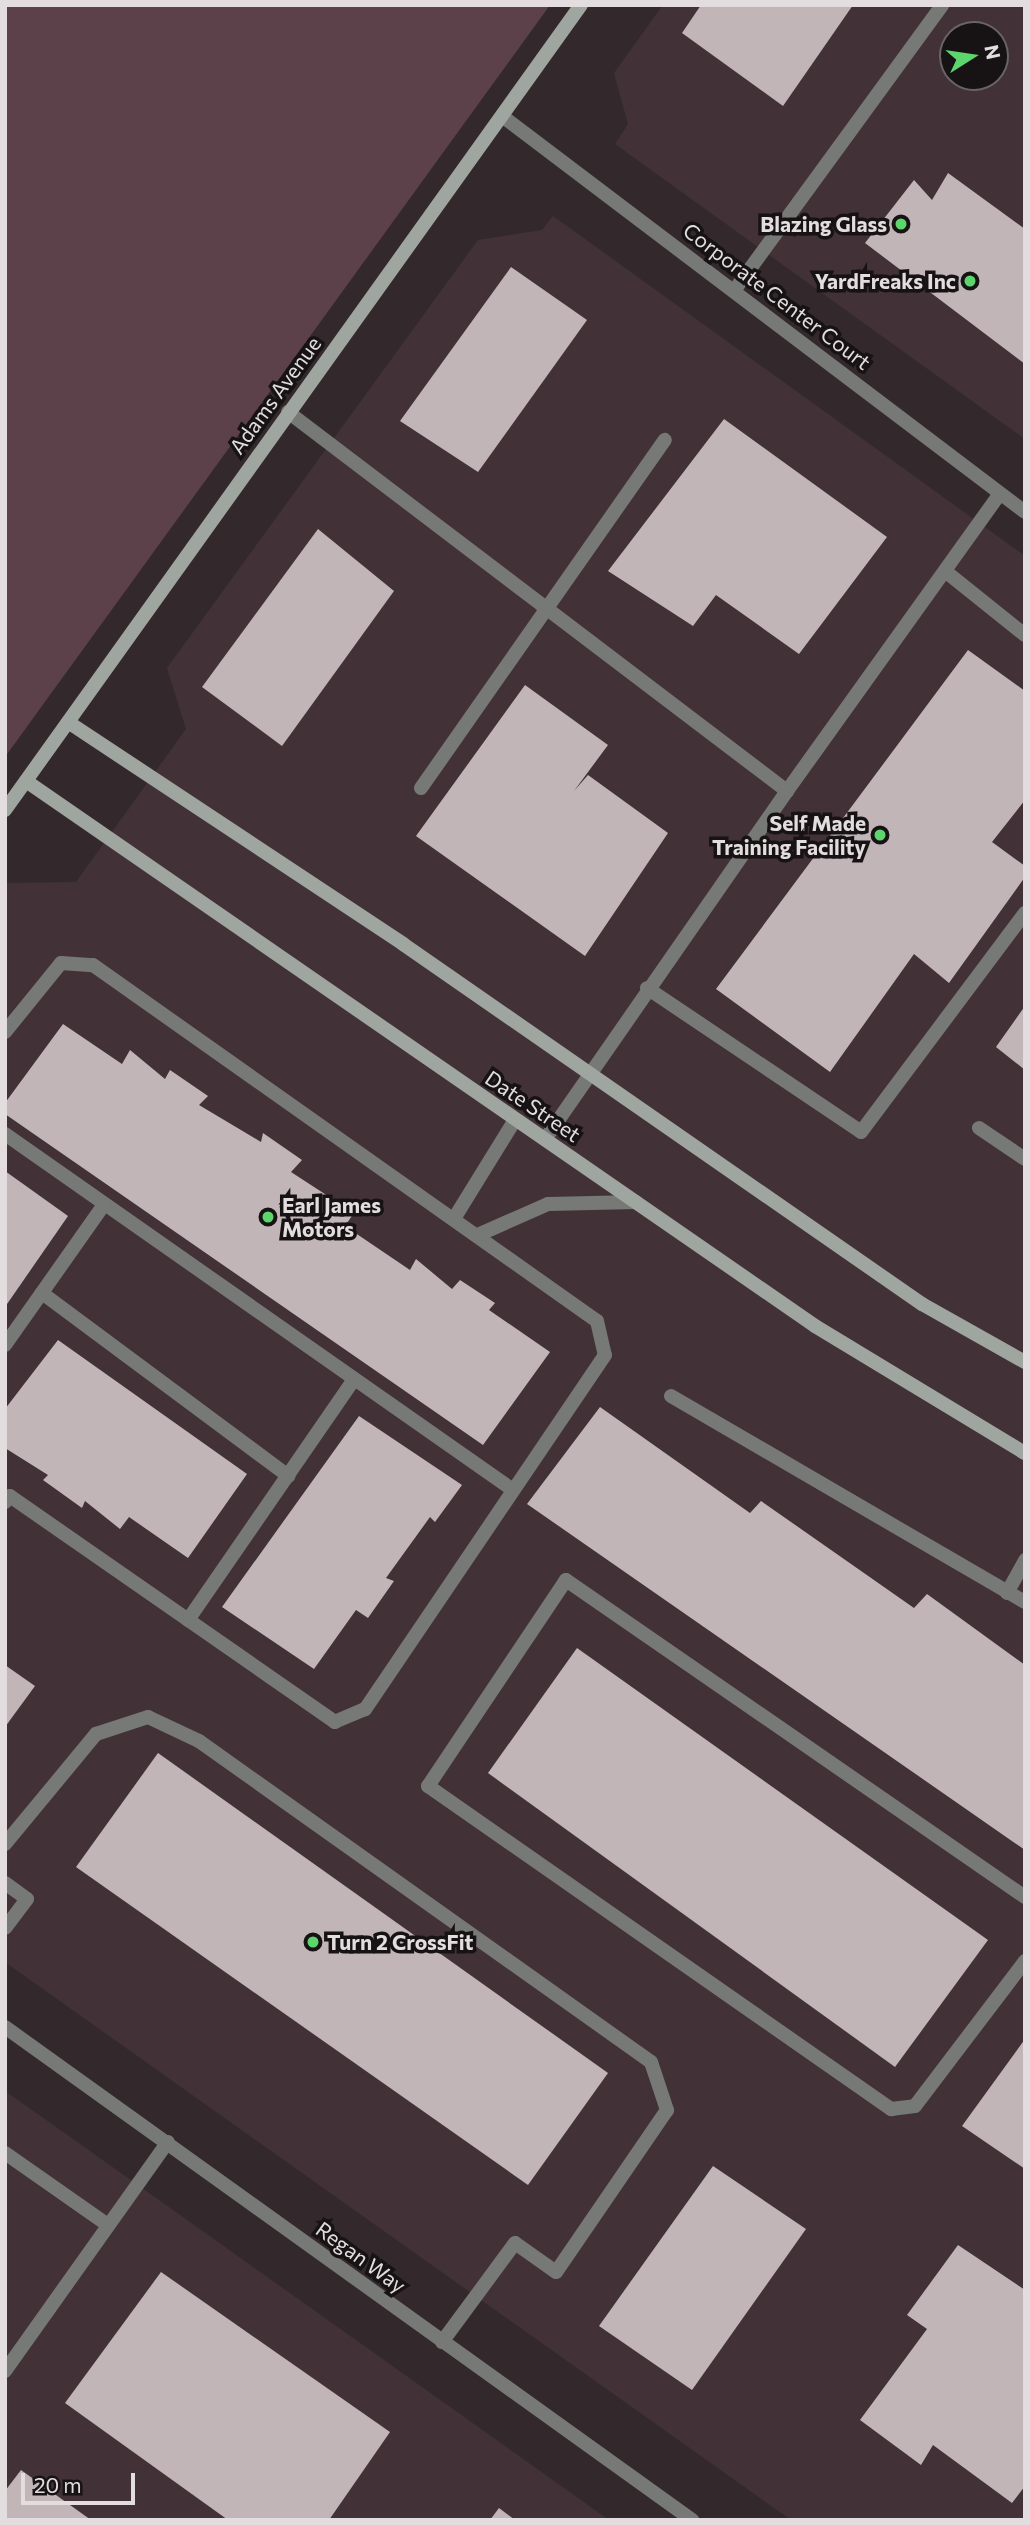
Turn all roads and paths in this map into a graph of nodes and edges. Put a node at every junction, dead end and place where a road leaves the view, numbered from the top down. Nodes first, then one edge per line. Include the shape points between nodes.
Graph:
1 (581, 5) edge
2 (942, 5) edge
3 (502, 116) junction
4 (736, 288) junction
5 (288, 412) junction
6 (665, 440) dead end
7 (1000, 494) junction
8 (1025, 512) edge
9 (945, 571) junction
10 (543, 609) junction
11 (1025, 635) edge
12 (68, 722) junction
13 (26, 781) junction
14 (421, 788) dead end
15 (787, 791) junction
16 (5, 810) edge
17 (1025, 913) edge
18 (646, 988) junction
19 (5, 1032) edge
20 (586, 1073) junction
21 (515, 1120) junction
22 (979, 1128) dead end
23 (5, 1135) edge
24 (545, 1139) junction
25 (1025, 1158) edge
26 (636, 1202) junction
27 (103, 1206) junction
28 (455, 1217) junction
29 (480, 1234) junction
30 (42, 1293) junction
31 (5, 1345) edge
32 (1025, 1362) edge
33 (353, 1381) junction
34 (671, 1396) dead end
35 (1025, 1453) edge
36 (288, 1476) junction
37 (513, 1490) junction
38 (5, 1502) edge
39 (1025, 1560) edge
40 (1007, 1593) junction
41 (1025, 1602) edge
42 (188, 1620) junction
43 (5, 1844) edge
44 (5, 1884) edge
45 (1025, 1897) edge
46 (5, 1928) edge
47 (1025, 1961) edge
48 (5, 2027) edge
49 (167, 2142) junction
50 (5, 2153) edge
51 (108, 2225) junction
52 (442, 2342) junction
53 (5, 2371) edge
54 (691, 2520) edge

1 - 3 street, Adams Avenue
2 - 4 street
3 - 4 street, Corporate Center Court
3 - 5 street, Adams Avenue
4 - 7 street, Corporate Center Court
5 - 10 street
5 - 12 street, Adams Avenue
6 - 10 street
7 - 8 street, Corporate Center Court
7 - 9 street
9 - 11 street
9 - 15 street
10 - 14 street
10 - 15 street
12 - 13 street, Adams Avenue
12 - 20 street
13 - 16 street, Adams Avenue
13 - 21 street, Date Street
15 - 18 street
17 - 18 street via 861,1132
18 - 20 street
19 - 28 street via 61,963 93,965
20 - 24 street
20 - 32 street via 922,1304
21 - 24 street, Date Street
21 - 28 street
22 - 25 street
23 - 27 street
24 - 26 street, Date Street
26 - 29 street via 548,1204
26 - 35 street, Date Street via 872,1364
27 - 30 street
27 - 33 street
28 - 29 street
29 - 37 street via 597,1321 605,1355
30 - 31 street
30 - 36 street
33 - 36 street
33 - 37 street
34 - 40 street
36 - 42 street
37 - 42 street via 365,1709 335,1722
38 - 42 street via 10,1496
39 - 40 street
40 - 41 street
43 - 52 street via 96,1734 148,1717 199,1741 651,2062 667,2109 556,2272 515,2243
44 - 46 street via 27,1899
45 - 47 street via 566,1580 428,1786 891,2109 915,2106
48 - 49 street, Regan Way
49 - 51 street
49 - 52 street, Regan Way
50 - 51 street
51 - 53 street
52 - 54 street, Regan Way

